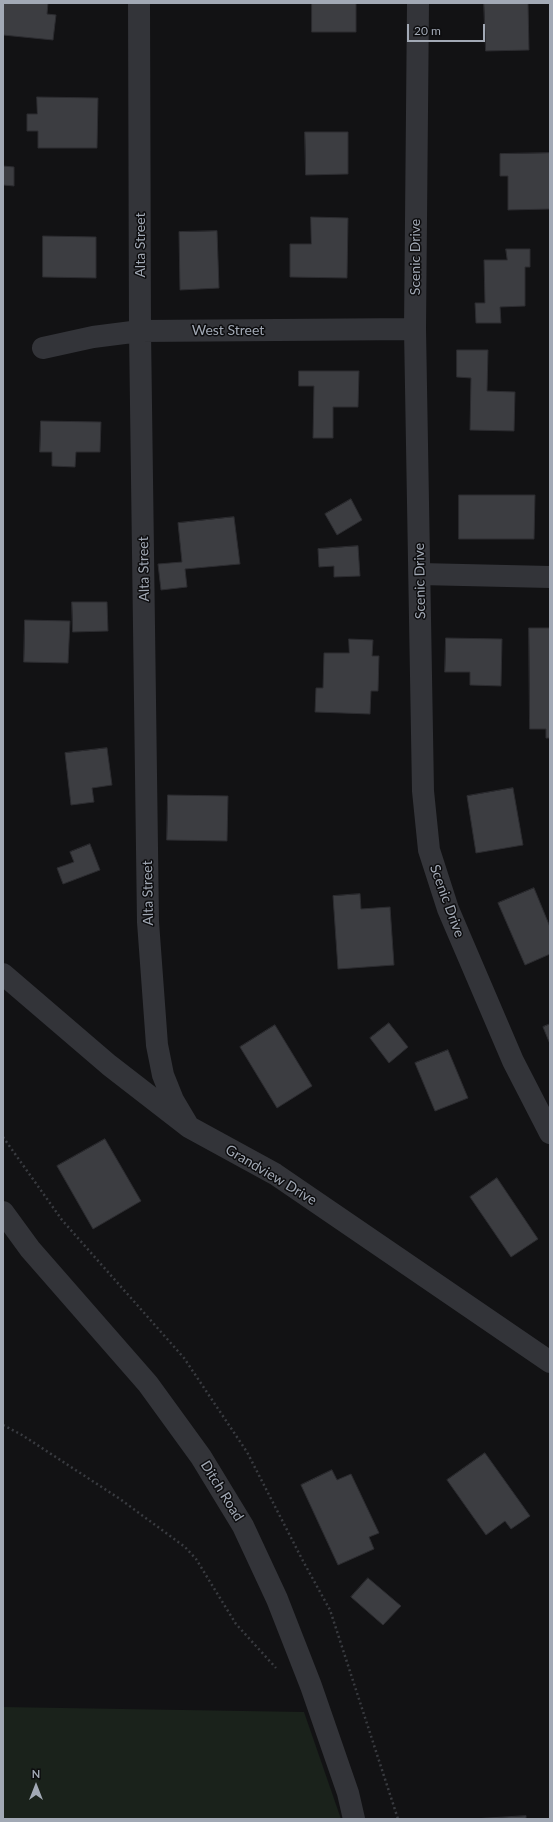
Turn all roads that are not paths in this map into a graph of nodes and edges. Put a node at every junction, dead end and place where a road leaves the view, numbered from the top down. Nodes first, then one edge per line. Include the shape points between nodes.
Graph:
1 (139, 3) edge
2 (418, 3) edge
3 (415, 329) junction
4 (140, 331) junction
5 (42, 348) dead end
6 (420, 574) junction
7 (550, 577) edge
8 (3, 974) edge
9 (189, 1127) junction
10 (550, 1134) edge
11 (3, 1212) edge
12 (550, 1362) edge
13 (354, 1819) edge

1 - 4 street, Alta Street
2 - 3 street, Scenic Drive
3 - 4 street, West Street
3 - 6 street, Scenic Drive
4 - 5 street, West Street via 93,337
4 - 9 street, Alta Street via 148,922 157,1045 165,1081
6 - 7 street
6 - 10 street, Scenic Drive via 423,791 429,850 448,908 513,1061
8 - 9 street, Grandview Drive via 109,1065
9 - 12 street, Grandview Drive via 275,1174
11 - 13 street, Ditch Road via 30,1249 148,1384 201,1457 243,1526 277,1599 311,1686 348,1793

